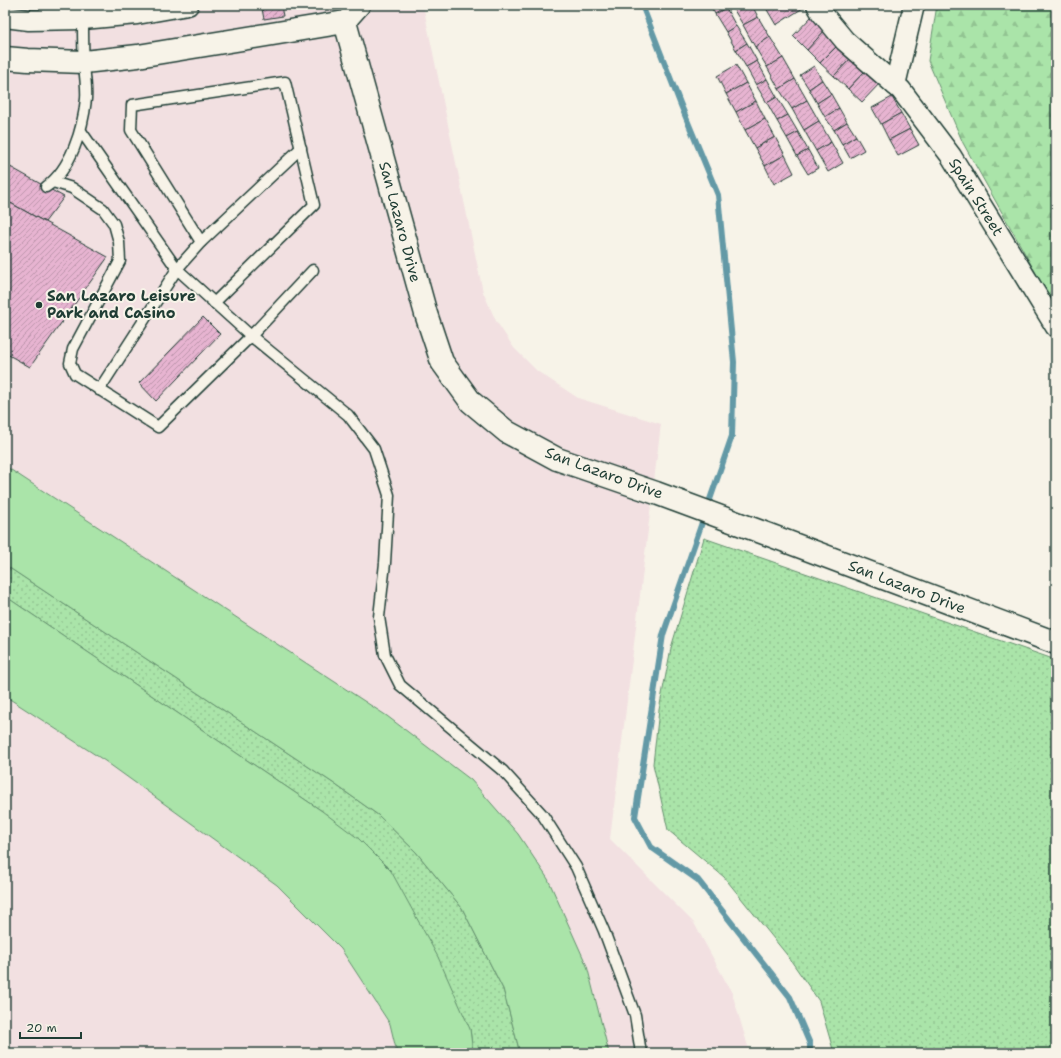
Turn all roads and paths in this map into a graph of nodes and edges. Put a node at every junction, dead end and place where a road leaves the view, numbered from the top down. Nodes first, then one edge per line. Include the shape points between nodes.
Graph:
1 (188, 5) edge
2 (360, 5) edge
3 (817, 5) edge
4 (914, 5) edge
5 (343, 14) edge
6 (5, 17) edge
7 (83, 19) junction
8 (5, 58) edge
9 (84, 62) junction
10 (890, 80) junction
11 (81, 131) junction
12 (301, 148) junction
13 (201, 242) junction
14 (177, 269) junction
15 (313, 270) dead end
16 (214, 303) junction
17 (1056, 327) edge
18 (251, 336) junction
19 (99, 390) junction
20 (1056, 643) edge
21 (641, 1053) edge

1 - 7 street via 137,14
2 - 5 street
3 - 10 street, Spain Street via 845,41
4 - 10 street
5 - 9 street via 138,56
5 - 20 street, San Lazaro Drive via 426,314 442,362 471,402 507,432 556,459 656,493
6 - 7 street via 29,20
7 - 9 lane
8 - 9 street
9 - 11 lane via 86,98
10 - 17 street, Spain Street via 901,90 951,156
11 - 14 lane
11 - 19 lane via 70,158 50,184 72,188 103,209 114,224 119,242 120,261 73,349 70,363 75,374
12 - 13 lane
12 - 13 lane via 285,82 132,105 131,130
12 - 16 lane via 314,205
13 - 14 lane
14 - 16 lane
14 - 19 lane
15 - 18 lane
16 - 18 lane
18 - 19 lane via 158,427
18 - 21 lane via 348,415 374,449 389,495 379,617 385,655 400,685 503,771 542,814 576,867 604,931 635,1015

